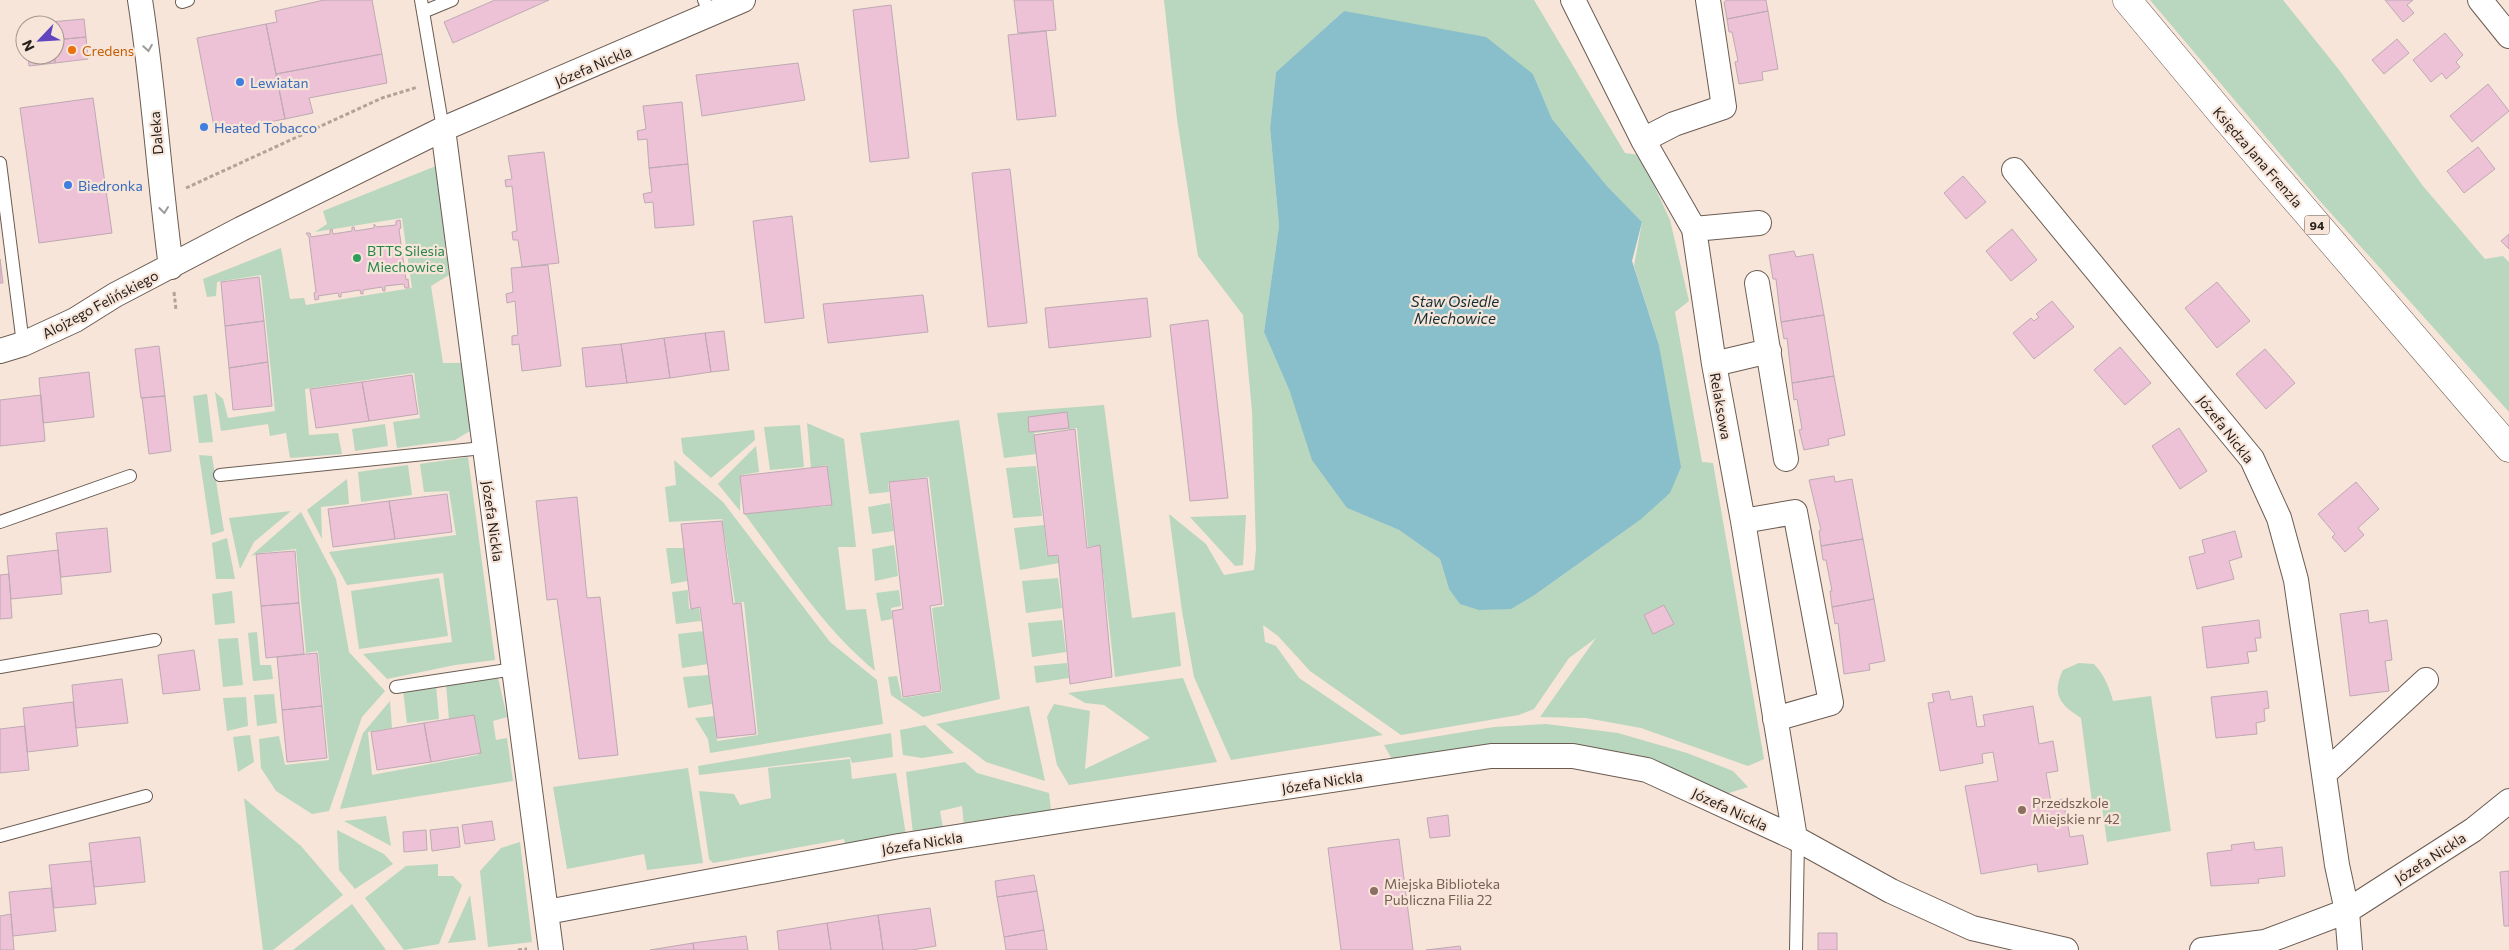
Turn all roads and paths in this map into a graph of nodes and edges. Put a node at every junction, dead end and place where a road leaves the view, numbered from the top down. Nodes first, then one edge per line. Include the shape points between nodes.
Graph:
1 (140, 0) edge
2 (452, 0) edge
3 (743, 0) edge
4 (1573, 0) edge
5 (1708, 0) edge
6 (2127, 0) edge
7 (2480, 0) edge
8 (422, 6) edge
9 (707, 7) edge
10 (2509, 36) edge
11 (434, 83) junction
12 (442, 129) junction
13 (1643, 140) junction
14 (0, 163) edge
15 (2014, 170) dead end
16 (162, 199) junction
17 (1759, 223) dead end
18 (1694, 228) junction
19 (171, 267) junction
20 (1757, 283) dead end
21 (23, 344) junction
22 (0, 351) edge
23 (1768, 352) junction
24 (1714, 364) junction
25 (483, 448) junction
26 (2509, 448) edge
27 (1786, 459) dead end
28 (220, 475) dead end
29 (130, 476) dead end
30 (1743, 521) junction
31 (0, 522) edge
32 (155, 640) dead end
33 (0, 667) edge
34 (514, 669) junction
35 (2426, 680) dead end
36 (396, 686) dead end
37 (1775, 718) junction
38 (2324, 774) junction
39 (146, 796) dead end
40 (2509, 801) edge
41 (0, 836) edge
42 (1796, 839) junction
43 (2347, 911) junction
44 (547, 912) junction
45 (551, 950) edge
46 (1796, 950) edge
47 (2066, 950) edge
48 (2202, 950) edge
49 (2350, 950) edge

1 -> 16 street, Daleka via 151,69
2 - 8 lane
3 - 9 street, Józefa Nickla
4 - 13 street, Relaksowa
5 - 13 street via 1724,107 1674,124
6 - 26 main road, Księdza Jana Frenzla / 94 via 2222,116
7 - 10 street
8 - 11 lane
9 - 12 street, Józefa Nickla
11 - 12 lane
11 - 16 path via 382,98
12 - 19 street, Józefa Nickla
12 - 25 street, Józefa Nickla
13 - 18 street, Relaksowa
14 - 21 lane
15 - 38 street, Józefa Nickla via 2252,459 2279,518 2296,580
16 -> 19 street, Daleka
17 - 18 street
18 - 24 street, Relaksowa
19 - 21 street, Alojzego Felińskiego via 115,295 75,320
20 - 23 street
21 - 22 street, Alojzego Felińskiego
23 - 24 street
23 - 27 street
24 - 30 street, Relaksowa
25 - 28 lane
25 - 34 street, Józefa Nickla
29 - 31 lane
30 - 37 street, Relaksowa
30 - 37 street via 1796,512 1831,703
32 - 33 lane
34 - 36 lane
34 - 44 street, Józefa Nickla
35 - 38 street
37 - 42 street, Relaksowa
38 - 43 street, Józefa Nickla
39 - 41 lane
40 - 43 street, Józefa Nickla via 2474,830
42 - 44 street, Józefa Nickla via 1647,770 1573,756 1491,756 899,846
42 - 46 lane
42 - 47 street, Józefa Nickla via 1891,891 1972,928
43 - 48 street, Józefa Nickla via 2265,942
43 - 49 street, Józefa Nickla
44 - 45 street, Józefa Nickla

